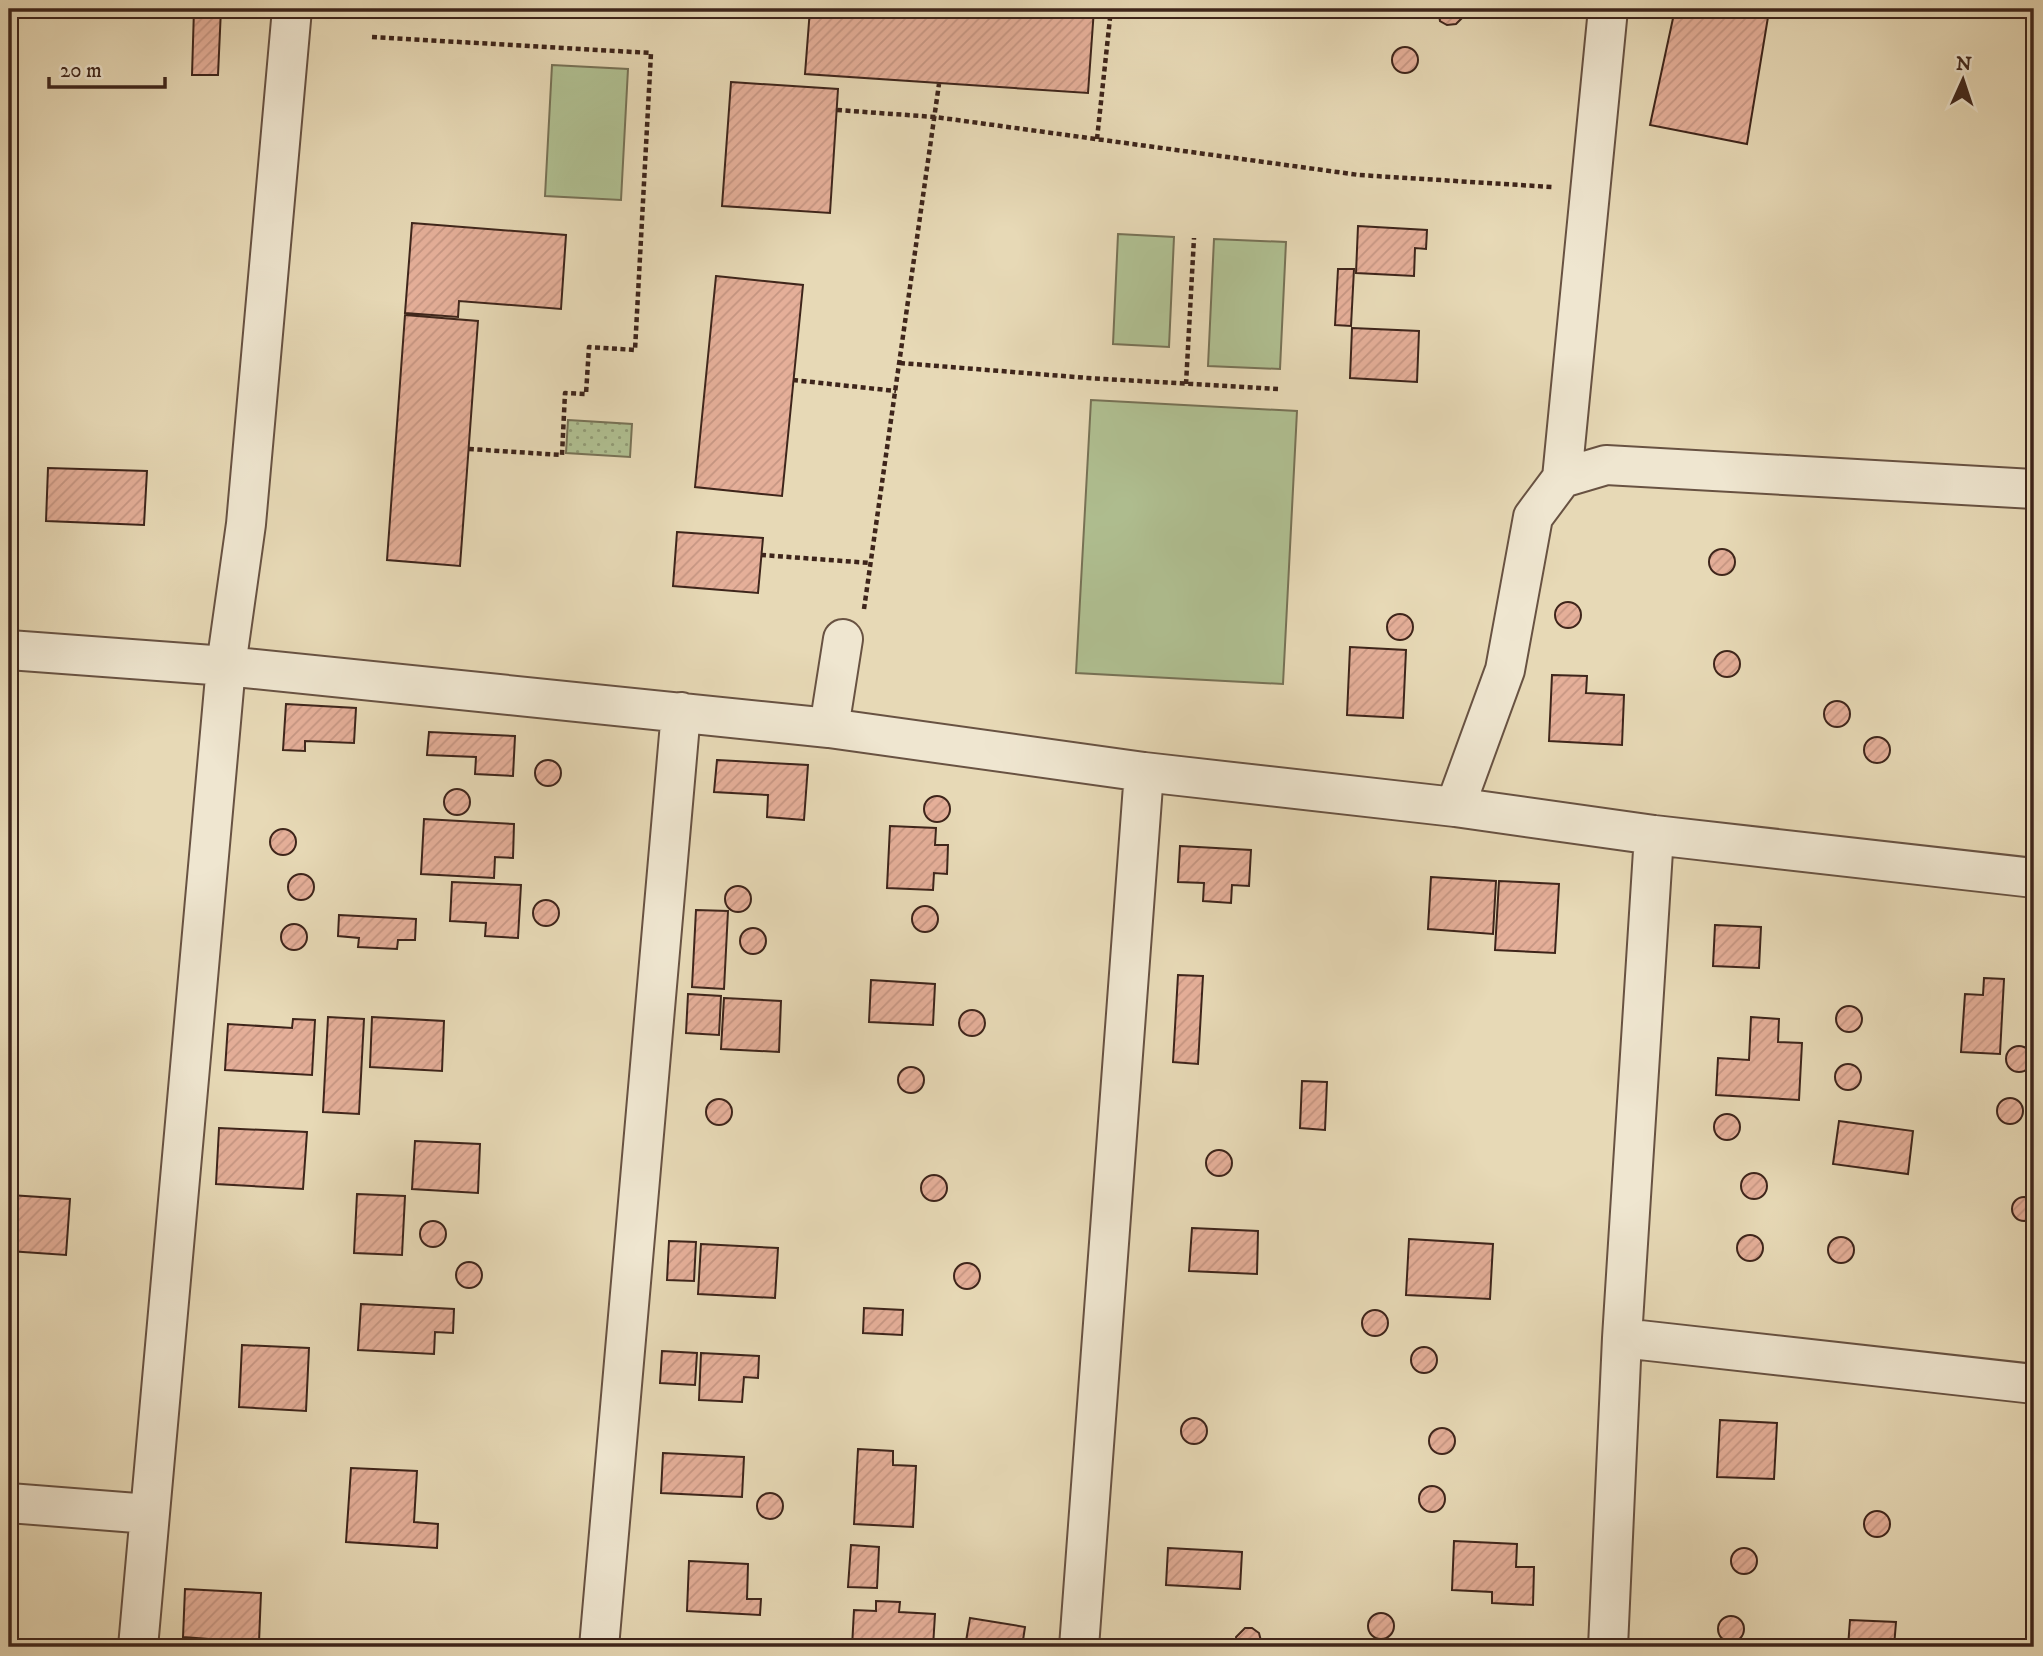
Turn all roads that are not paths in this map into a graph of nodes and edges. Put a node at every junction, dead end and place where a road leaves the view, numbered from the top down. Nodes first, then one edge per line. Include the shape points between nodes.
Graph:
1 (292, 9) edge
2 (1608, 9) edge
3 (1562, 478) junction
4 (2027, 482) edge
5 (844, 639) road end
6 (9, 650) edge
7 (226, 666) junction
8 (681, 712) junction
9 (829, 728) junction
10 (1144, 772) junction
11 (1455, 807) junction
12 (1654, 835) junction
13 (2034, 878) edge
14 (1622, 1338) junction
15 (2034, 1384) edge
16 (9, 1503) edge
17 (149, 1514) junction
18 (138, 1647) edge
19 (599, 1647) edge
20 (1079, 1647) edge
21 (1608, 1647) edge

1 - 7 street via 246,524
2 - 3 street
3 - 4 street via 1606,465
3 - 11 street via 1533,516 1505,670
5 - 9 street
6 - 7 street
7 - 8 street
7 - 17 street
8 - 9 street
8 - 19 street
9 - 10 street
10 - 11 street
10 - 20 street
11 - 12 street
12 - 13 street
12 - 14 street
14 - 15 street
14 - 21 street
16 - 17 street
17 - 18 street

